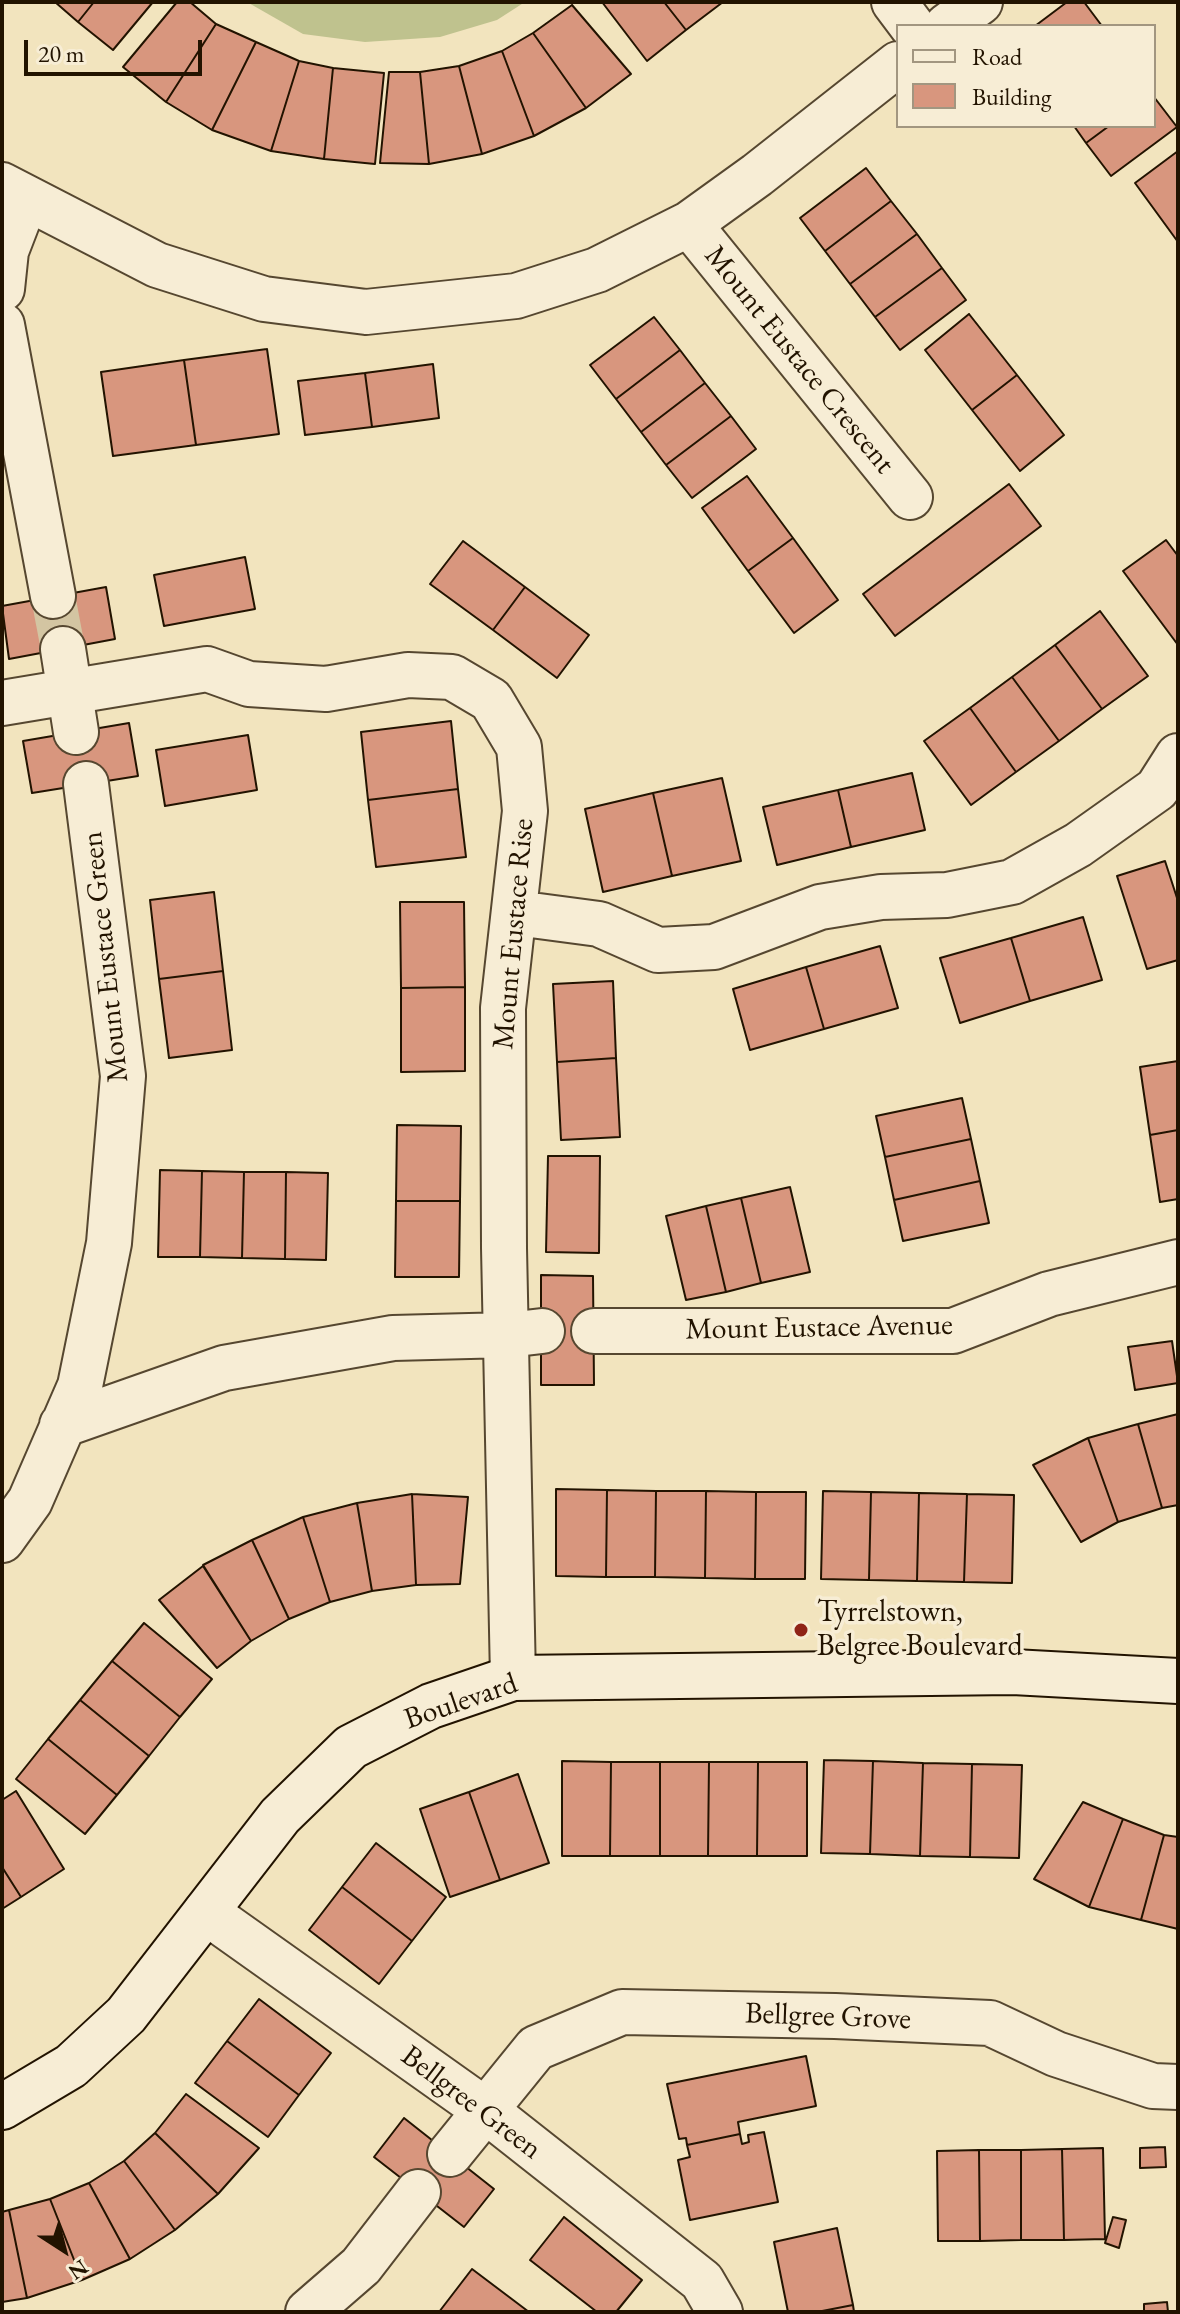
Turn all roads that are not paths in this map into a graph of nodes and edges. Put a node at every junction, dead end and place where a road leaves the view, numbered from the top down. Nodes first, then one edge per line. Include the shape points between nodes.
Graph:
1 (894, 2) edge
2 (980, 2) edge
3 (910, 24) edge
4 (950, 24) edge
5 (896, 66) edge
6 (14, 192) edge
7 (689, 224) junction
8 (2, 289) edge
9 (2, 325) edge
10 (910, 497) dead end
11 (53, 596) tunnel mouth
12 (2, 703) edge
13 (86, 784) dead end
14 (1171, 784) edge
15 (516, 913) junction
16 (1178, 1262) edge
17 (594, 1331) dead end
18 (525, 1333) junction
19 (62, 1425) junction
20 (2, 1540) edge
21 (513, 1678) junction
22 (1178, 1681) edge
23 (206, 1912) junction
24 (1178, 2087) edge
25 (491, 2103) junction
26 (2, 2107) edge
27 (450, 2154) dead end
28 (418, 2192) dead end
29 (308, 2312) edge
30 (720, 2312) edge

1 - 3 street
2 - 4 street
5 - 7 street, Mount Eustace Crescent
6 - 7 street, Mount Eustace Crescent via 157,265 264,299 366,312 516,296 597,270
6 - 8 street, Mount Eustace Crescent
7 - 10 street, Mount Eustace Crescent
9 - 11 street
12 - 15 street, Mount Eustace Rise via 207,669 249,684 326,689 408,675 452,677 491,700 519,747 525,811
13 - 19 street, Mount Eustace Green via 123,1076 109,1243 80,1386
14 - 15 street via 1012,882 947,895 881,897 820,907 714,947 658,950 599,924
15 - 18 street, Mount Eustace Rise via 503,1008 504,1248
16 - 17 street, Mount Eustace Avenue via 1049,1294 953,1331
18 - 19 street via 393,1338 224,1368
18 - 21 street, Mount Eustace Rise
19 - 20 street, Mount Eustace Green via 30,1501
21 - 22 street, Boulevard via 1013,1672
21 - 23 street, Boulevard via 431,1706 351,1747 280,1816
23 - 25 street, Bellgree Green
23 - 26 street, Boulevard via 126,2015 71,2066
24 - 25 street, Bellgree Grove via 1153,2086 1056,2054 990,2023 622,2012 536,2048
25 - 27 street, Bellgree Grove
25 - 30 street, Bellgree Green via 702,2281
28 - 29 street via 361,2266

